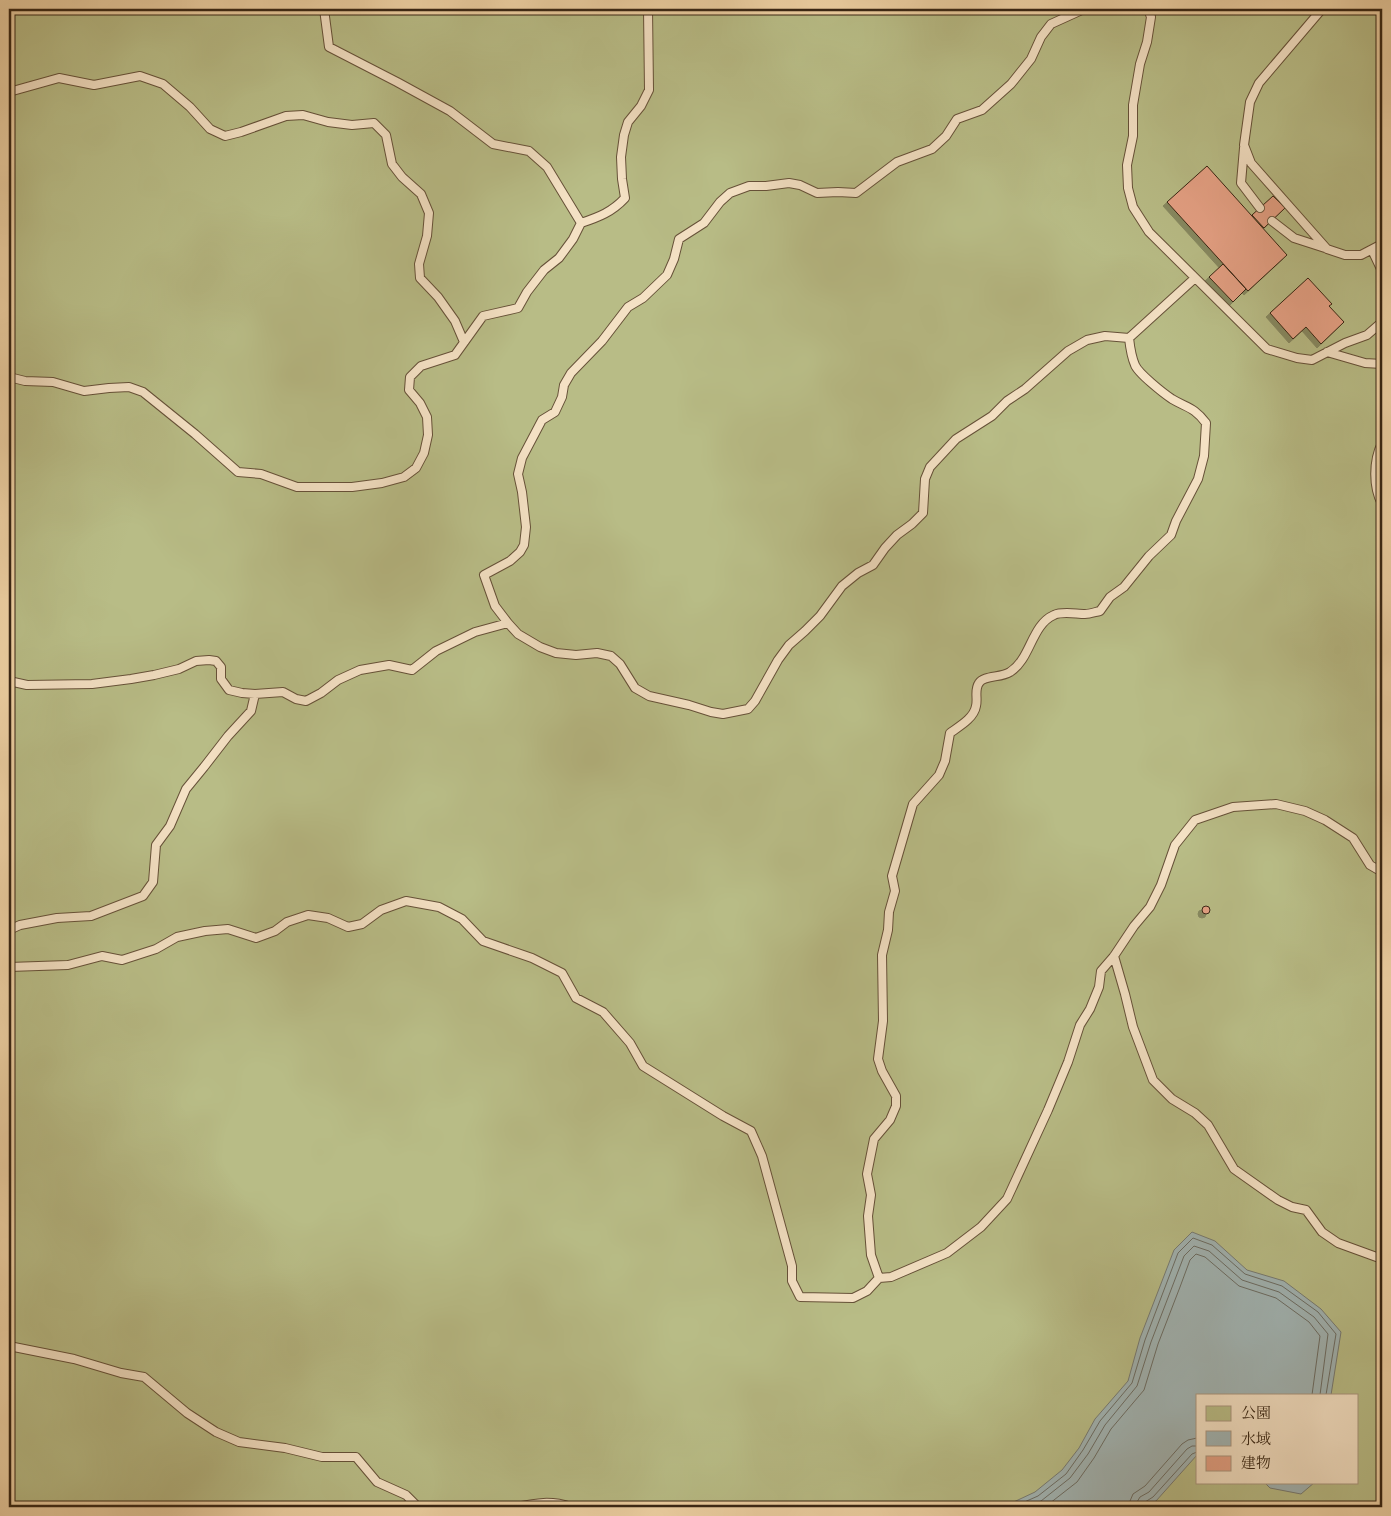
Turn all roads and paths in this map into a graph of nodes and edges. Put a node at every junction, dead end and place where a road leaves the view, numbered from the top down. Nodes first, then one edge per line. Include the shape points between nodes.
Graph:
1 (324, 9) edge
2 (648, 9) edge
3 (1084, 9) edge
4 (1148, 9) edge
5 (1322, 9) edge
6 (9, 92) edge
7 (1244, 145) junction
8 (1260, 208) dead end
9 (1272, 221) dead end
10 (581, 223) junction
11 (1382, 244) edge
12 (1327, 249) junction
13 (1372, 250) junction
14 (1382, 271) edge
15 (1195, 278) junction
16 (1382, 322) edge
17 (1129, 338) junction
18 (464, 342) junction
19 (1327, 352) junction
20 (1382, 364) edge
21 (9, 377) edge
22 (1382, 443) edge
23 (1382, 504) edge
24 (508, 623) junction
25 (9, 681) edge
26 (255, 694) junction
27 (1382, 872) edge
28 (9, 930) edge
29 (1114, 956) junction
30 (9, 967) edge
31 (1382, 1259) edge
32 (879, 1278) junction
33 (9, 1346) edge
34 (418, 1507) edge
35 (516, 1507) edge
36 (571, 1507) edge

1 - 10 lane via 328,47 450,111 492,144 529,151 547,167
2 - 10 lane via 649,90 628,122 624,135 621,157 625,198 602,216
3 - 24 lane via 1050,24 1031,59 1011,84 982,110 957,119 932,149 897,162 856,193 817,193 789,183 748,186 730,193 704,223 679,239 667,275 644,298 628,307 602,341 571,373 555,412 542,420 522,458 518,474 526,527 524,545 510,561 484,575 495,606
4 - 15 lane via 1151,17 1133,105 1128,188 1148,232
5 - 7 lane via 1260,83 1250,102
6 - 18 lane via 59,78 94,84 140,76 163,84 210,129 225,136 286,116 303,115 352,125 374,123 386,135 392,164 421,194 429,213 419,264 420,278 455,321
7 - 8 lane via 1242,183
7 - 12 lane via 1251,163
9 - 12 lane via 1294,238
10 - 18 lane via 559,258 544,270 518,308 483,316
11 - 13 lane
12 - 13 lane via 1346,255 1361,255
13 - 14 lane
15 - 17 lane
15 - 19 lane via 1267,349 1312,360
16 - 19 lane via 1367,335
17 - 24 lane via 1105,336 1087,340 1068,351 992,416 956,439 930,467 925,479 923,513 897,535 873,565 842,586 820,616 789,645 748,709 723,714 648,696 635,688 611,656 556,653 518,634
17 - 32 lane via 1136,367 1159,390 1198,412 1206,423 1204,456 1198,479 1171,535 1124,586 1110,596 1100,611 1056,614 1047,619 1010,672 979,682 973,715 950,733 939,775 913,804 892,876 895,891 882,955 883,1021 878,1059 896,1096 896,1106 890,1120 874,1139 867,1174 871,1195 868,1216 871,1255
18 - 21 lane via 455,354 421,366 410,378 409,390 427,417 428,435 416,468 404,477 352,487 297,487 261,474 238,472 142,392 129,387 84,391 53,382
19 - 20 lane via 1365,364
22 - 23 lane via 1374,475
24 - 26 lane via 474,632 436,651 412,670 389,665 360,670 306,701 283,692
25 - 26 lane via 27,685 92,684 154,675 196,661 210,660 221,667 222,679 229,690
26 - 28 lane via 251,711 186,789 170,826 156,845 153,882 143,896 92,916 57,918
27 - 29 lane via 1370,865 1353,838 1326,820 1276,804 1233,808 1195,820 1175,844 1150,907
29 - 31 lane via 1133,1027 1153,1080 1172,1099 1208,1125 1234,1169 1278,1200 1306,1210 1322,1232 1338,1243
29 - 32 lane via 1101,971 1090,1010 1080,1025 1048,1110 1007,1199 981,1227 948,1253 891,1277
30 - 32 lane via 68,965 102,956 122,960 156,949 177,937 205,931 228,929 256,938 308,915 328,918 348,927 362,924 381,910 406,901 438,907 462,919 483,941 562,972 576,998 603,1012 630,1043 643,1066 751,1131 762,1156 792,1266 792,1281 800,1297 853,1298 867,1291
33 - 34 lane via 144,1377 187,1413 239,1442 322,1457 356,1457 376,1482 406,1495
35 - 36 lane via 537,1502

